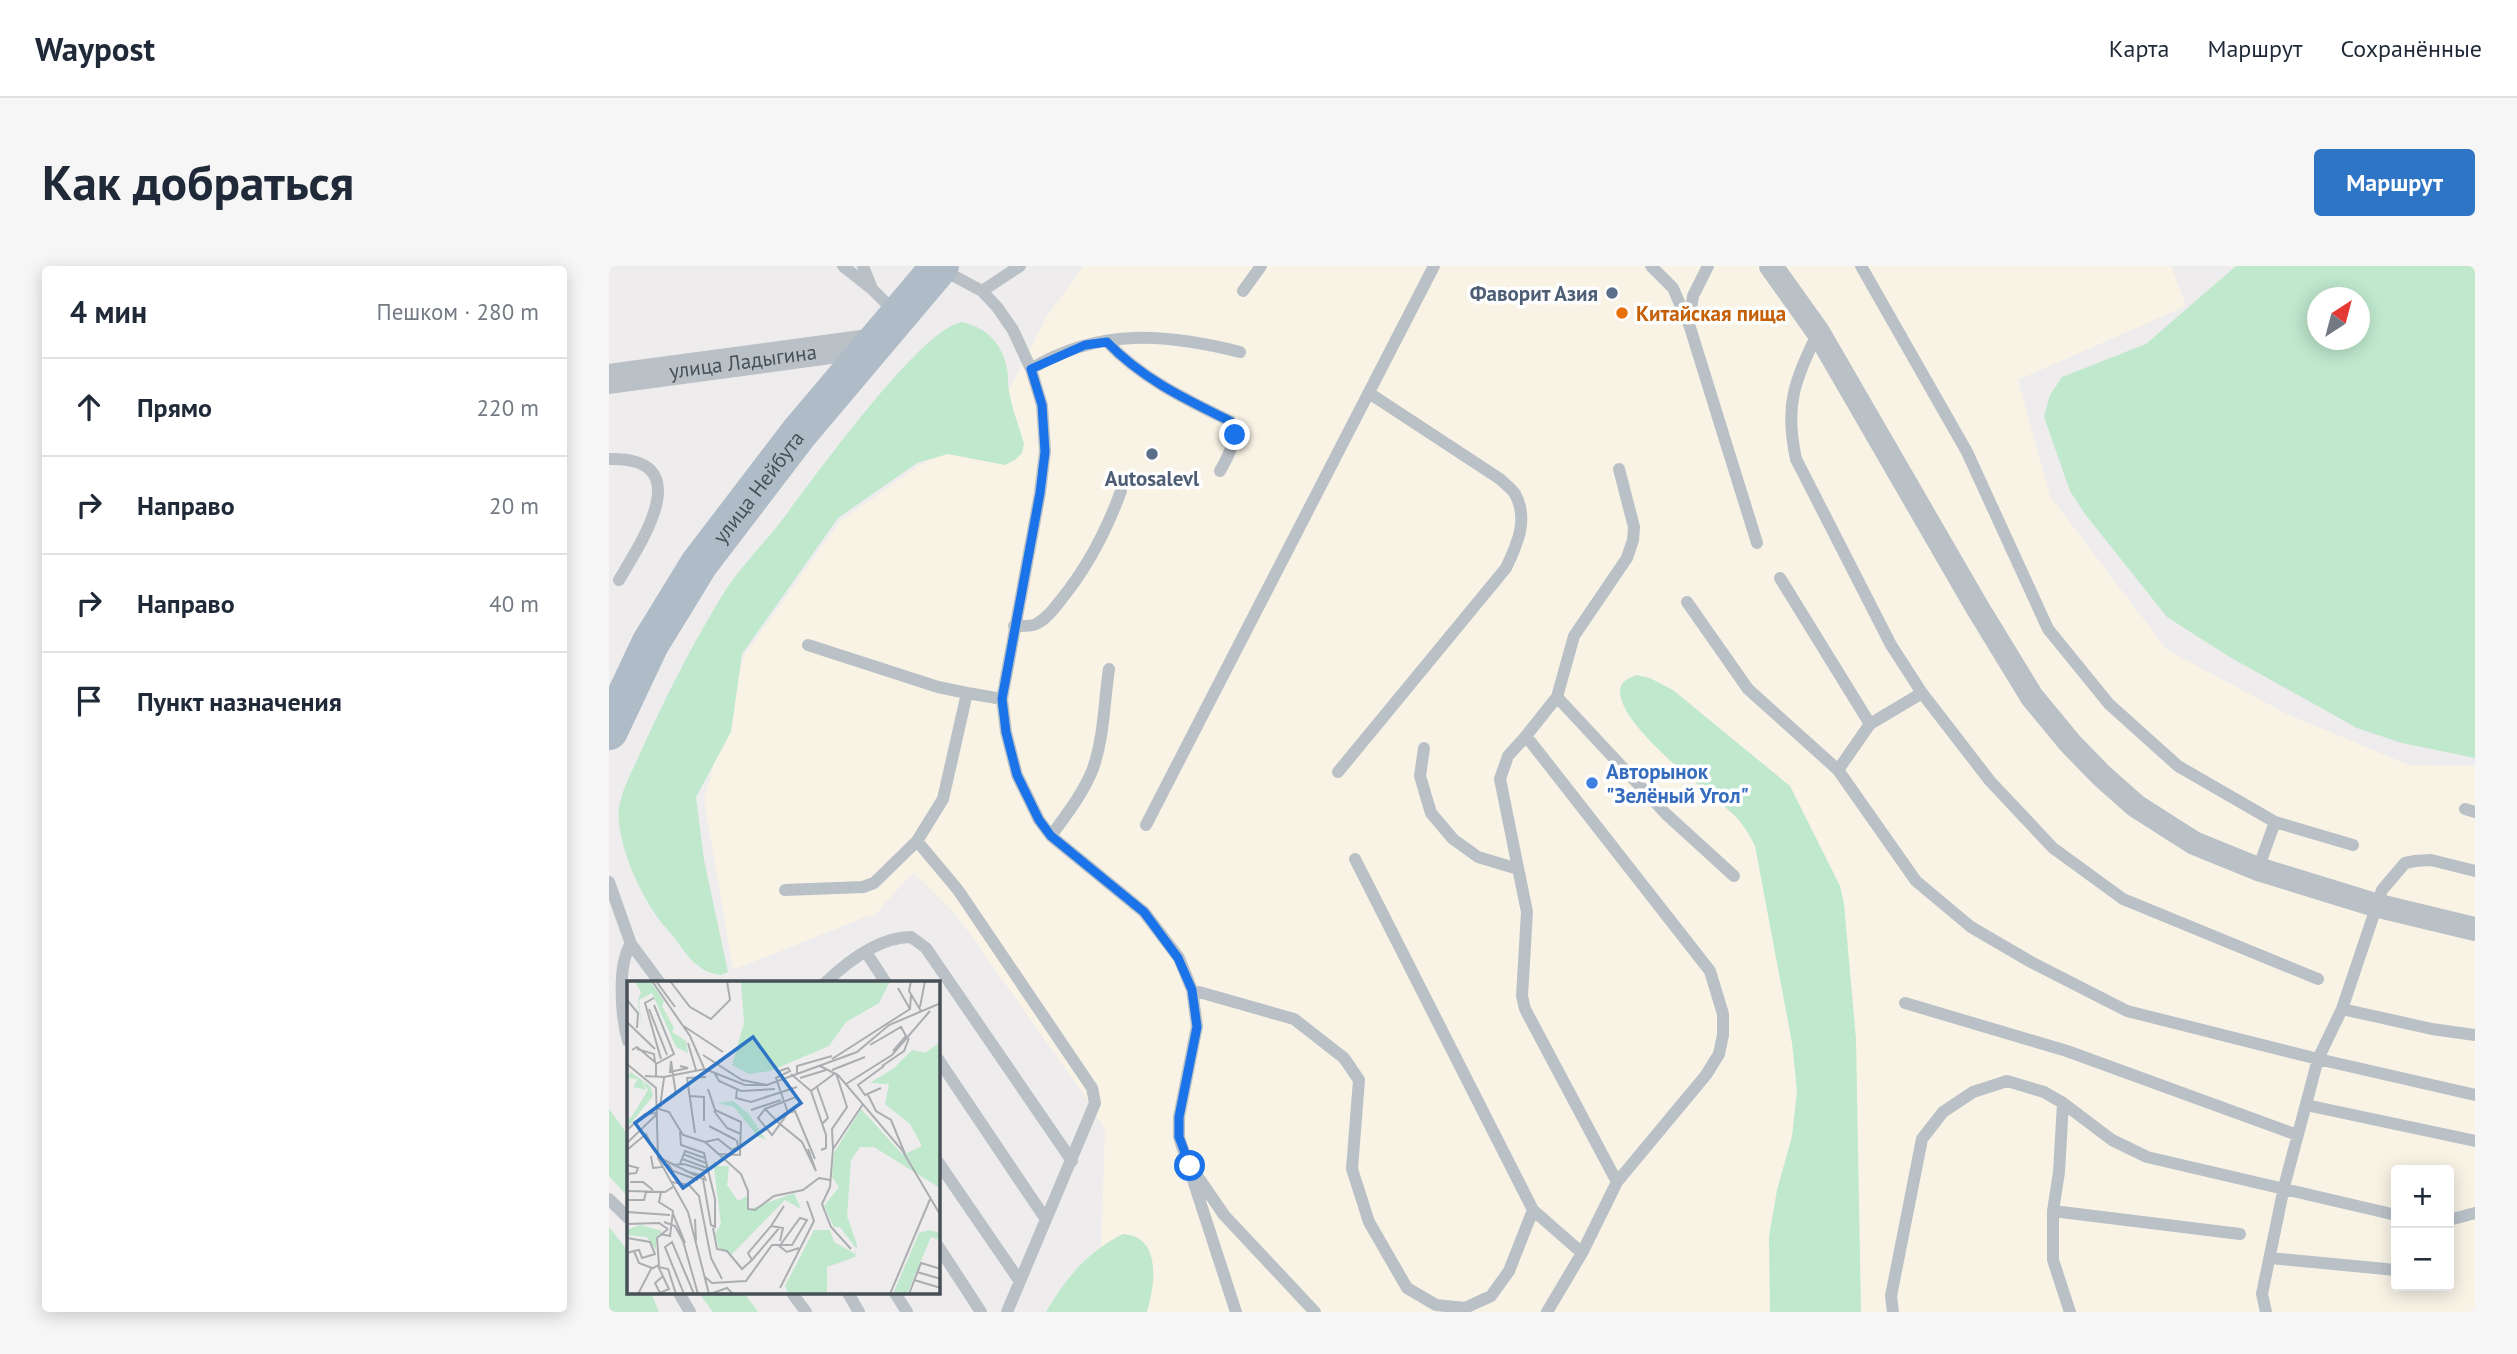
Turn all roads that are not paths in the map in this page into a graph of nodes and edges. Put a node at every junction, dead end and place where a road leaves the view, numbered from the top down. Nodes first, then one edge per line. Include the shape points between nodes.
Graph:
1 (843, 266) edge
2 (863, 266) edge
3 (1020, 266) edge
4 (1261, 266) edge
5 (1434, 266) edge
6 (1651, 266) edge
7 (1708, 266) edge
8 (1771, 266) edge
9 (1861, 266) edge
10 (939, 267) edge
11 (872, 289) junction
12 (982, 291) junction
13 (1243, 291) dead end
14 (1689, 324) junction
15 (886, 329) junction
16 (1818, 332) junction
17 (1107, 342) junction
18 (1240, 352) dead end
19 (1031, 369) junction
20 (609, 379) edge
21 (1369, 393) junction
22 (609, 458) edge
23 (1619, 469) dead end
24 (1220, 471) dead end
25 (1121, 491) dead end
26 (1757, 543) dead end
27 (1780, 578) dead end
28 (619, 580) dead end
29 (1687, 602) dead end
30 (1014, 626) junction
31 (808, 645) dead end
32 (1109, 669) dead end
33 (1922, 693) junction
34 (967, 694) junction
35 (1557, 697) junction
36 (1002, 699) junction
37 (1870, 724) junction
38 (609, 731) edge
39 (1526, 736) junction
40 (1424, 748) dead end
41 (1837, 771) junction
42 (1338, 772) dead end
43 (2275, 822) junction
44 (1146, 825) dead end
45 (1051, 836) junction
46 (918, 841) junction
47 (2353, 845) dead end
48 (1355, 859) dead end
49 (1518, 869) junction
50 (2258, 869) junction
51 (2475, 871) edge
52 (1734, 876) dead end
53 (609, 882) edge
54 (785, 890) dead end
55 (2375, 905) junction
56 (2475, 929) edge
57 (631, 944) junction
58 (866, 952) junction
59 (2318, 979) dead end
60 (660, 981) edge
61 (828, 981) edge
62 (885, 981) edge
63 (1192, 990) junction
64 (1905, 1003) dead end
65 (2341, 1009) junction
66 (627, 1033) edge
67 (2475, 1035) edge
68 (2318, 1059) junction
69 (940, 1062) edge
70 (2475, 1095) edge
71 (2063, 1103) junction
72 (2306, 1105) junction
73 (2297, 1135) junction
74 (2475, 1141) edge
75 (1072, 1161) junction
76 (940, 1165) edge
77 (1190, 1166) junction
78 (1617, 1182) junction
79 (2284, 1188) junction
80 (609, 1199) edge
81 (1533, 1210) junction
82 (2053, 1211) junction
83 (2475, 1213) edge
84 (2391, 1214) edge
85 (627, 1217) edge
86 (1045, 1217) junction
87 (2454, 1219) edge
88 (2240, 1234) dead end
89 (940, 1249) edge
90 (1582, 1254) junction
91 (2270, 1258) junction
92 (2391, 1270) edge
93 (1019, 1280) junction
94 (680, 1294) edge
95 (793, 1294) edge
96 (849, 1294) edge
97 (896, 1294) edge
98 (690, 1312) edge
99 (806, 1312) edge
100 (859, 1312) edge
101 (907, 1312) edge
102 (981, 1312) edge
103 (1007, 1312) edge
104 (1236, 1312) edge
105 (1315, 1312) edge
106 (1547, 1312) edge
107 (1893, 1312) edge
108 (2070, 1312) edge
109 (2266, 1312) edge

1 - 11 lane
2 - 11 lane
3 - 12 lane
4 - 13 lane
5 - 21 lane
6 - 14 lane via 1674,288
7 - 14 lane via 1693,296
8 - 16 street
9 - 43 lane via 1967,452 2048,629 2109,704 2178,766
10 - 12 lane
10 - 15 main road, улица Нейбута
11 - 15 lane
12 - 19 lane via 1013,331
14 - 26 lane
15 - 20 street, улица Ладыгина
15 - 38 main road, улица Нейбута via 699,564 650,644
16 - 33 lane via 1794,387 1790,433 1796,458 1891,645
16 - 50 street via 1977,607 2047,716 2136,806 2194,843
17 - 18 lane via 1155,337
17 - 19 lane via 1085,345
17 - 24 lane via 1149,379 1230,421 1235,435
19 - 30 lane via 1042,405 1045,452
21 - 42 lane via 1500,478 1515,494 1523,519 1506,568
21 - 44 lane
22 - 28 lane via 639,463 652,471 659,485 650,529
23 - 35 lane via 1633,540 1627,558 1574,636
25 - 30 lane via 1084,571 1049,615 1038,623
27 - 37 lane
29 - 41 lane via 1748,690
30 - 36 lane
31 - 34 lane
32 - 45 lane via 1091,772
33 - 37 lane
33 - 59 lane via 1990,781 2053,848 2123,899
34 - 36 lane
34 - 46 lane via 943,799
35 - 39 lane
35 - 52 lane via 1666,814
36 - 45 lane via 1017,775
37 - 41 lane
39 - 49 lane via 1508,756 1500,779
39 - 78 lane via 1710,971 1723,1014 1719,1054 1706,1076
40 - 49 lane via 1420,776 1431,813 1453,839 1478,857
41 - 68 lane via 1916,881 1971,927 2127,1011
43 - 47 lane
43 - 50 lane
45 - 63 lane via 1144,912 1178,958
46 - 54 lane via 874,883
46 - 75 lane via 958,890 1092,1088 1095,1103
48 - 81 lane
49 - 78 lane via 1527,912 1525,1009
50 - 55 street
51 - 55 lane via 2431,860 2405,863
53 - 57 lane
55 - 56 street
55 - 65 lane
57 - 60 lane
57 - 66 lane via 625,955 622,991
58 - 61 lane
58 - 62 lane
58 - 75 lane via 900,937 911,937 926,948
63 - 77 lane via 1197,1027 1179,1117 1179,1137
63 - 81 lane via 1294,1019 1344,1058 1359,1080 1352,1169 1369,1222 1407,1288 1436,1305 1465,1308 1491,1296 1509,1271
64 - 73 lane via 2067,1051
65 - 67 lane
65 - 68 lane
68 - 70 lane
68 - 72 lane
69 - 86 lane
71 - 79 lane via 2112,1140 2147,1157
71 - 82 lane
71 - 107 lane via 2007,1081 1973,1092 1943,1112 1922,1139 1891,1296
72 - 73 lane
72 - 74 lane
73 - 79 lane
75 - 86 lane
76 - 93 lane
77 - 104 lane
77 - 105 lane via 1224,1215
78 - 90 lane
79 - 84 lane
79 - 91 lane
80 - 85 lane
81 - 90 lane
82 - 88 lane
82 - 108 lane via 2053,1259
83 - 87 lane
86 - 93 lane
89 - 102 lane
90 - 106 lane
91 - 92 lane
91 - 109 lane via 2262,1294
93 - 103 lane
94 - 98 lane
95 - 99 lane
96 - 100 lane
97 - 101 lane

